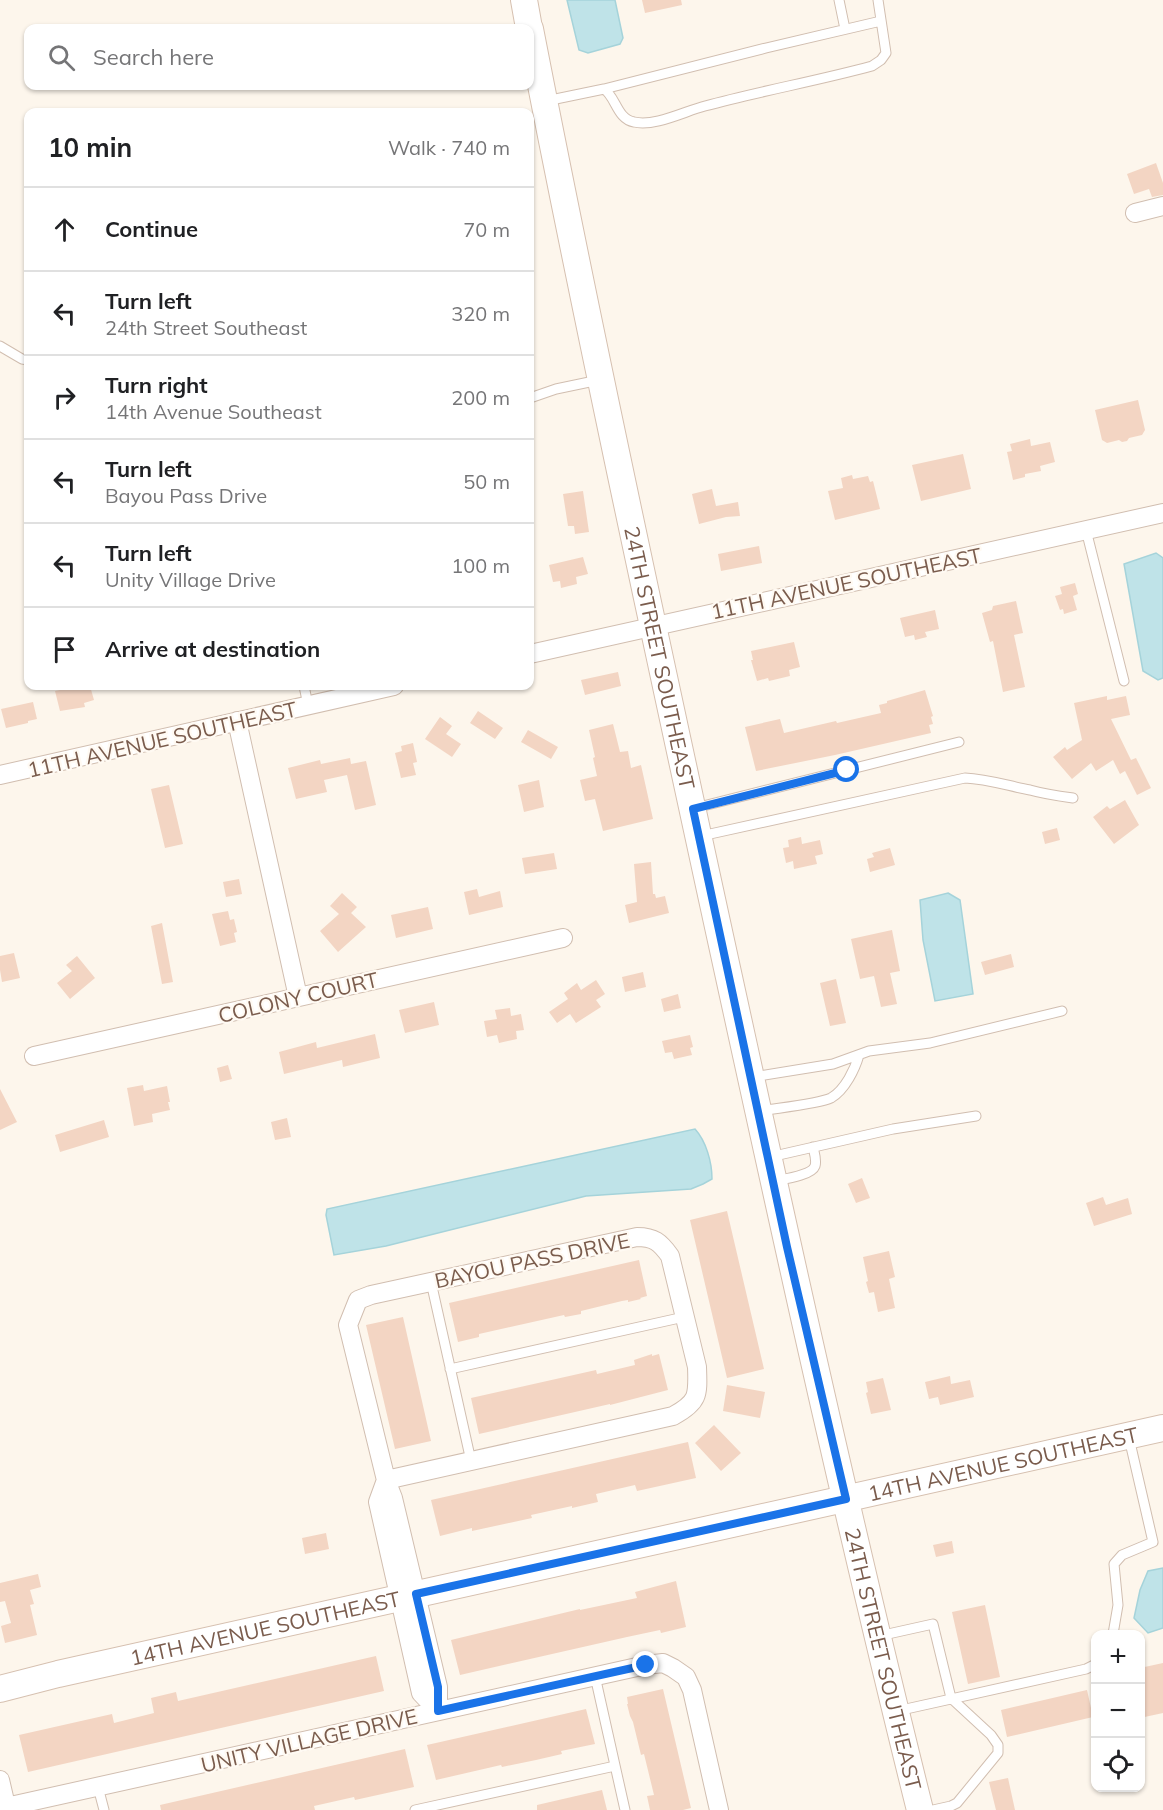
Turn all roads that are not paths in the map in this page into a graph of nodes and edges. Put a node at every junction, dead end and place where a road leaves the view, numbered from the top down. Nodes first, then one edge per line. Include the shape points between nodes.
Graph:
1 (524, 0) edge
2 (839, 0) edge
3 (878, 0) edge
4 (881, 21) junction
5 (528, 24) edge
6 (845, 29) junction
7 (534, 53) edge
8 (604, 89) junction
9 (544, 102) junction
10 (1163, 206) edge
11 (1135, 213) dead end
12 (0, 346) edge
13 (24, 359) edge
14 (601, 379) junction
15 (534, 397) edge
16 (1163, 513) edge
17 (1086, 530) junction
18 (653, 626) junction
19 (534, 653) edge
20 (1124, 681) dead end
21 (305, 690) edge
22 (376, 690) edge
23 (308, 705) junction
24 (237, 721) junction
25 (959, 742) dead end
26 (0, 776) edge
27 (1072, 798) dead end
28 (693, 809) junction
29 (698, 836) junction
30 (563, 938) dead end
31 (298, 997) junction
32 (1062, 1011) dead end
33 (859, 1055) junction
34 (34, 1056) dead end
35 (751, 1077) junction
36 (758, 1111) junction
37 (976, 1116) dead end
38 (813, 1147) junction
39 (771, 1170) junction
40 (431, 1282) junction
41 (684, 1317) junction
42 (450, 1369) junction
43 (1163, 1428) edge
44 (1128, 1436) junction
45 (471, 1461) junction
46 (386, 1479) junction
47 (846, 1499) junction
48 (408, 1595) junction
49 (1114, 1630) edge
50 (877, 1637) junction
51 (1091, 1666) edge
52 (595, 1676) junction
53 (0, 1689) edge
54 (951, 1698) junction
55 (438, 1711) junction
56 (896, 1711) junction
57 (615, 1766) junction
58 (0, 1780) edge
59 (98, 1787) junction
60 (7, 1809) edge
61 (104, 1810) edge
62 (415, 1810) edge
63 (625, 1810) edge
64 (719, 1810) edge
65 (920, 1810) edge
66 (933, 1810) edge

1 - 5 street, 24TH STREET SOUTHEAST
2 - 6 lane
3 - 4 lane
4 - 6 lane
4 - 8 lane via 886,52 872,66 658,120 632,122 625,118 610,92
6 - 8 lane
7 - 9 street, 24TH STREET SOUTHEAST
8 - 9 lane
9 - 14 street, 24TH STREET SOUTHEAST
10 - 11 street
12 - 13 lane
14 - 15 lane
14 - 18 street, 24TH STREET SOUTHEAST
16 - 17 street, 11TH AVENUE SOUTHEAST
17 - 18 street, 11TH AVENUE SOUTHEAST
17 - 20 lane
18 - 19 street, 11TH AVENUE SOUTHEAST
18 - 28 street, 24TH STREET SOUTHEAST
21 - 23 lane
22 - 23 street, 11TH AVENUE SOUTHEAST
23 - 24 street, 11TH AVENUE SOUTHEAST
24 - 26 street, 11TH AVENUE SOUTHEAST
24 - 31 street
25 - 28 lane
27 - 29 lane via 965,778
28 - 29 street, 24TH STREET SOUTHEAST
29 - 35 street, 24TH STREET SOUTHEAST
30 - 31 street, COLONY COURT
31 - 34 street, COLONY COURT
32 - 33 lane via 930,1043
33 - 35 lane via 833,1064
33 - 36 lane via 852,1073 831,1098
35 - 36 street, 24TH STREET SOUTHEAST
36 - 39 street, 24TH STREET SOUTHEAST
37 - 38 lane
38 - 39 lane
38 - 39 lane via 816,1161 811,1172
39 - 47 street, 24TH STREET SOUTHEAST
40 - 41 street, BAYOU PASS DRIVE via 648,1237 662,1244 670,1256
40 - 42 lane
40 - 46 street, BAYOU PASS DRIVE via 358,1300 348,1325
41 - 42 lane
41 - 45 street, BAYOU PASS DRIVE via 698,1384 696,1397 686,1409 673,1416
42 - 45 lane
43 - 44 street, 14TH AVENUE SOUTHEAST
44 - 47 street, 14TH AVENUE SOUTHEAST
44 - 49 lane via 1153,1542 1122,1555 1114,1564 1118,1605
45 - 46 street, BAYOU PASS DRIVE
46 - 48 street, BAYOU PASS DRIVE via 393,1498
47 - 48 street, 14TH AVENUE SOUTHEAST
47 - 50 street, 24TH STREET SOUTHEAST
48 - 53 street, 14TH AVENUE SOUTHEAST
48 - 55 street, BAYOU PASS DRIVE via 438,1687
50 - 54 lane via 933,1624
50 - 56 street, 24TH STREET SOUTHEAST
51 - 54 lane
52 - 55 street, UNITY VILLAGE DRIVE
52 - 57 lane
52 - 64 street, UNITY VILLAGE DRIVE via 663,1663 686,1677
54 - 56 lane
54 - 66 lane via 992,1735 998,1753 957,1803
55 - 59 street, UNITY VILLAGE DRIVE
56 - 65 street, 24TH STREET SOUTHEAST
57 - 62 lane
57 - 63 lane
58 - 60 street
59 - 60 street, UNITY VILLAGE DRIVE
59 - 61 lane

